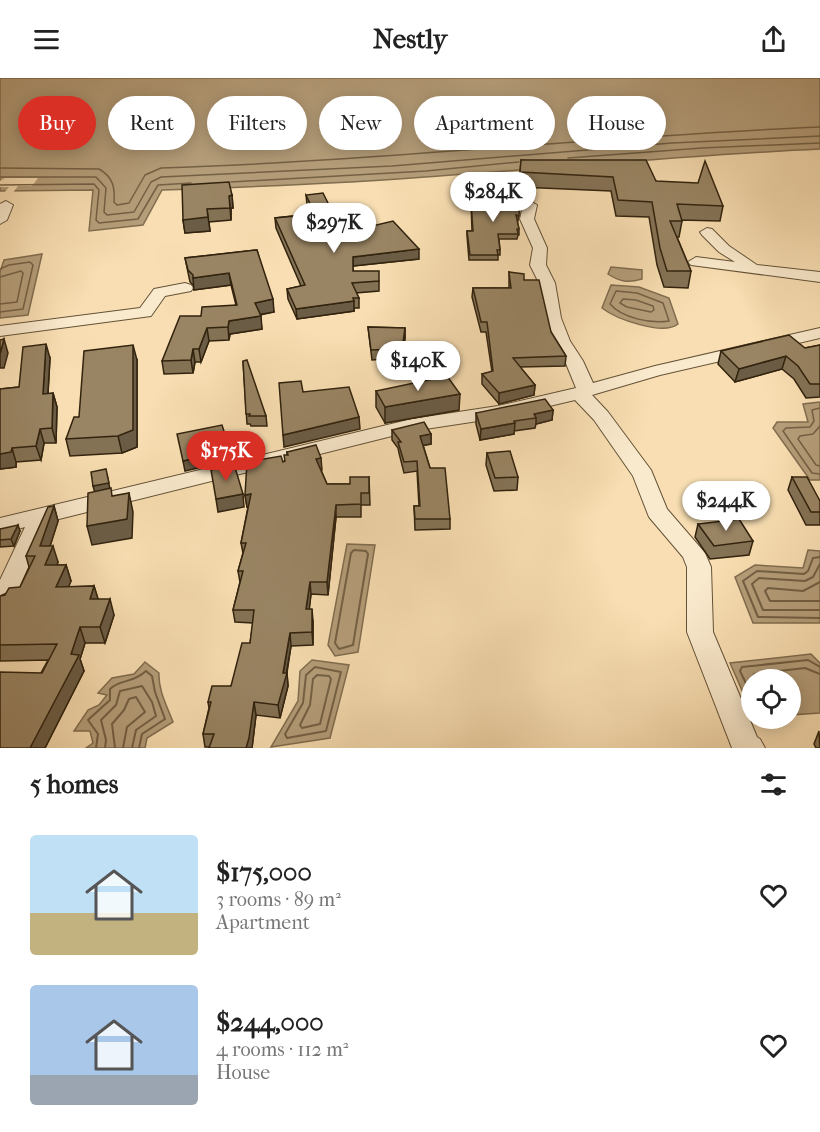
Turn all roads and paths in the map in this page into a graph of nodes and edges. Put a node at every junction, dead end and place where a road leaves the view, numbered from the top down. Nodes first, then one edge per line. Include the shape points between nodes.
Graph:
1 (6, 205) dead end
2 (530, 205) dead end
3 (0, 219) edge
4 (707, 232) dead end
5 (696, 262) dead end
6 (761, 269) junction
7 (820, 277) edge
8 (185, 288) dead end
9 (0, 331) edge
10 (820, 333) edge
11 (583, 393) junction
12 (41, 517) junction
13 (0, 526) edge
14 (0, 603) edge
15 (750, 748) edge

1 - 3 street
2 - 11 street via 526,219 540,248 538,265 547,283 553,318 574,361
4 - 6 street via 743,263
5 - 6 street
6 - 7 street
8 - 9 street via 160,292 144,312
10 - 11 street via 655,371
11 - 12 street via 498,412 412,425
11 - 15 street via 643,475 657,512 693,553 699,567 700,632
12 - 13 street
12 - 14 street

